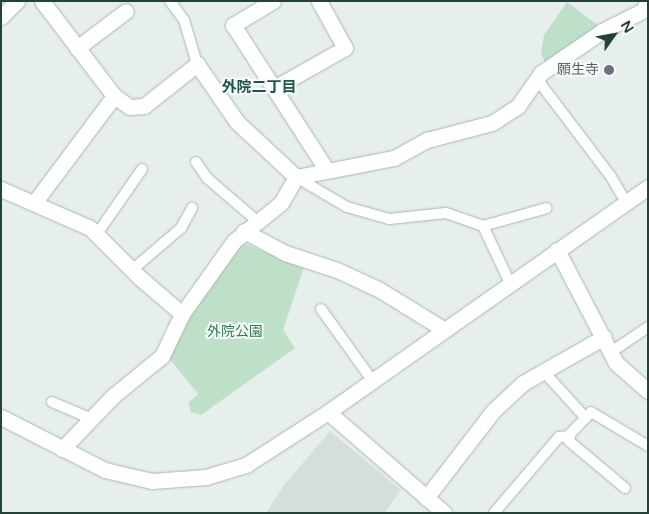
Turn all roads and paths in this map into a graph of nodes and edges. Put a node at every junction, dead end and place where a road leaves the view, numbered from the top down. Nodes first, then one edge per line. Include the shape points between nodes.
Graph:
1 (17, 1) edge
2 (42, 1) edge
3 (170, 1) edge
4 (273, 1) edge
5 (319, 1) edge
6 (646, 7) edge
7 (126, 11) dead end
8 (1, 17) edge
9 (77, 48) junction
10 (197, 64) junction
11 (537, 79) junction
12 (274, 88) junction
13 (114, 96) junction
14 (196, 162) dead end
15 (142, 169) dead end
16 (326, 169) junction
17 (296, 177) junction
18 (648, 187) edge
19 (1, 189) edge
20 (626, 202) junction
21 (34, 203) junction
22 (192, 208) dead end
23 (547, 208) dead end
24 (257, 221) junction
25 (483, 226) junction
26 (244, 231) junction
27 (97, 234) junction
28 (557, 250) junction
29 (132, 270) junction
30 (510, 283) junction
31 (322, 309) dead end
32 (182, 314) junction
33 (648, 327) edge
34 (443, 329) junction
35 (604, 337) junction
36 (611, 352) junction
37 (544, 372) junction
38 (372, 380) junction
39 (648, 391) edge
40 (52, 402) dead end
41 (328, 412) junction
42 (1, 416) edge
43 (584, 417) junction
44 (92, 418) junction
45 (570, 436) junction
46 (648, 446) edge
47 (62, 449) junction
48 (625, 488) dead end
49 (432, 507) edge
50 (494, 513) edge

1 - 8 street
2 - 9 street
3 - 10 lane via 184,20
4 - 12 street via 233,25
5 - 12 street via 345,48
6 - 11 street via 602,31
7 - 9 street
9 - 13 street
10 - 13 street via 144,106 130,107
10 - 17 street via 238,122
11 - 16 street via 518,106 492,124 427,140 394,158
11 - 20 lane via 611,177
12 - 16 street
13 - 21 street
14 - 24 lane via 207,178
15 - 27 lane
16 - 17 street
17 - 24 street via 281,203
17 - 25 lane via 347,207 389,219 446,212
18 - 20 street
19 - 21 street
20 - 28 street
21 - 27 street
22 - 29 lane via 181,228
23 - 25 lane
24 - 26 street
25 - 30 lane
26 - 32 street
26 - 34 street via 285,253 337,270 380,290
27 - 29 street
28 - 30 street
28 - 35 street
29 - 32 street
30 - 34 street
31 - 38 lane
32 - 44 street via 162,356 113,396
33 - 36 lane
34 - 38 street
35 - 36 street
35 - 37 street
36 - 39 street via 616,363
37 - 43 lane
37 - 49 street via 523,383 493,411
38 - 41 street
40 - 44 lane
41 - 47 street via 246,464 206,477 152,482 105,470
41 - 49 street
42 - 47 street
43 - 45 lane
43 - 46 lane via 591,412 596,414
44 - 47 street
45 - 48 lane via 569,441
45 - 50 lane via 559,437

